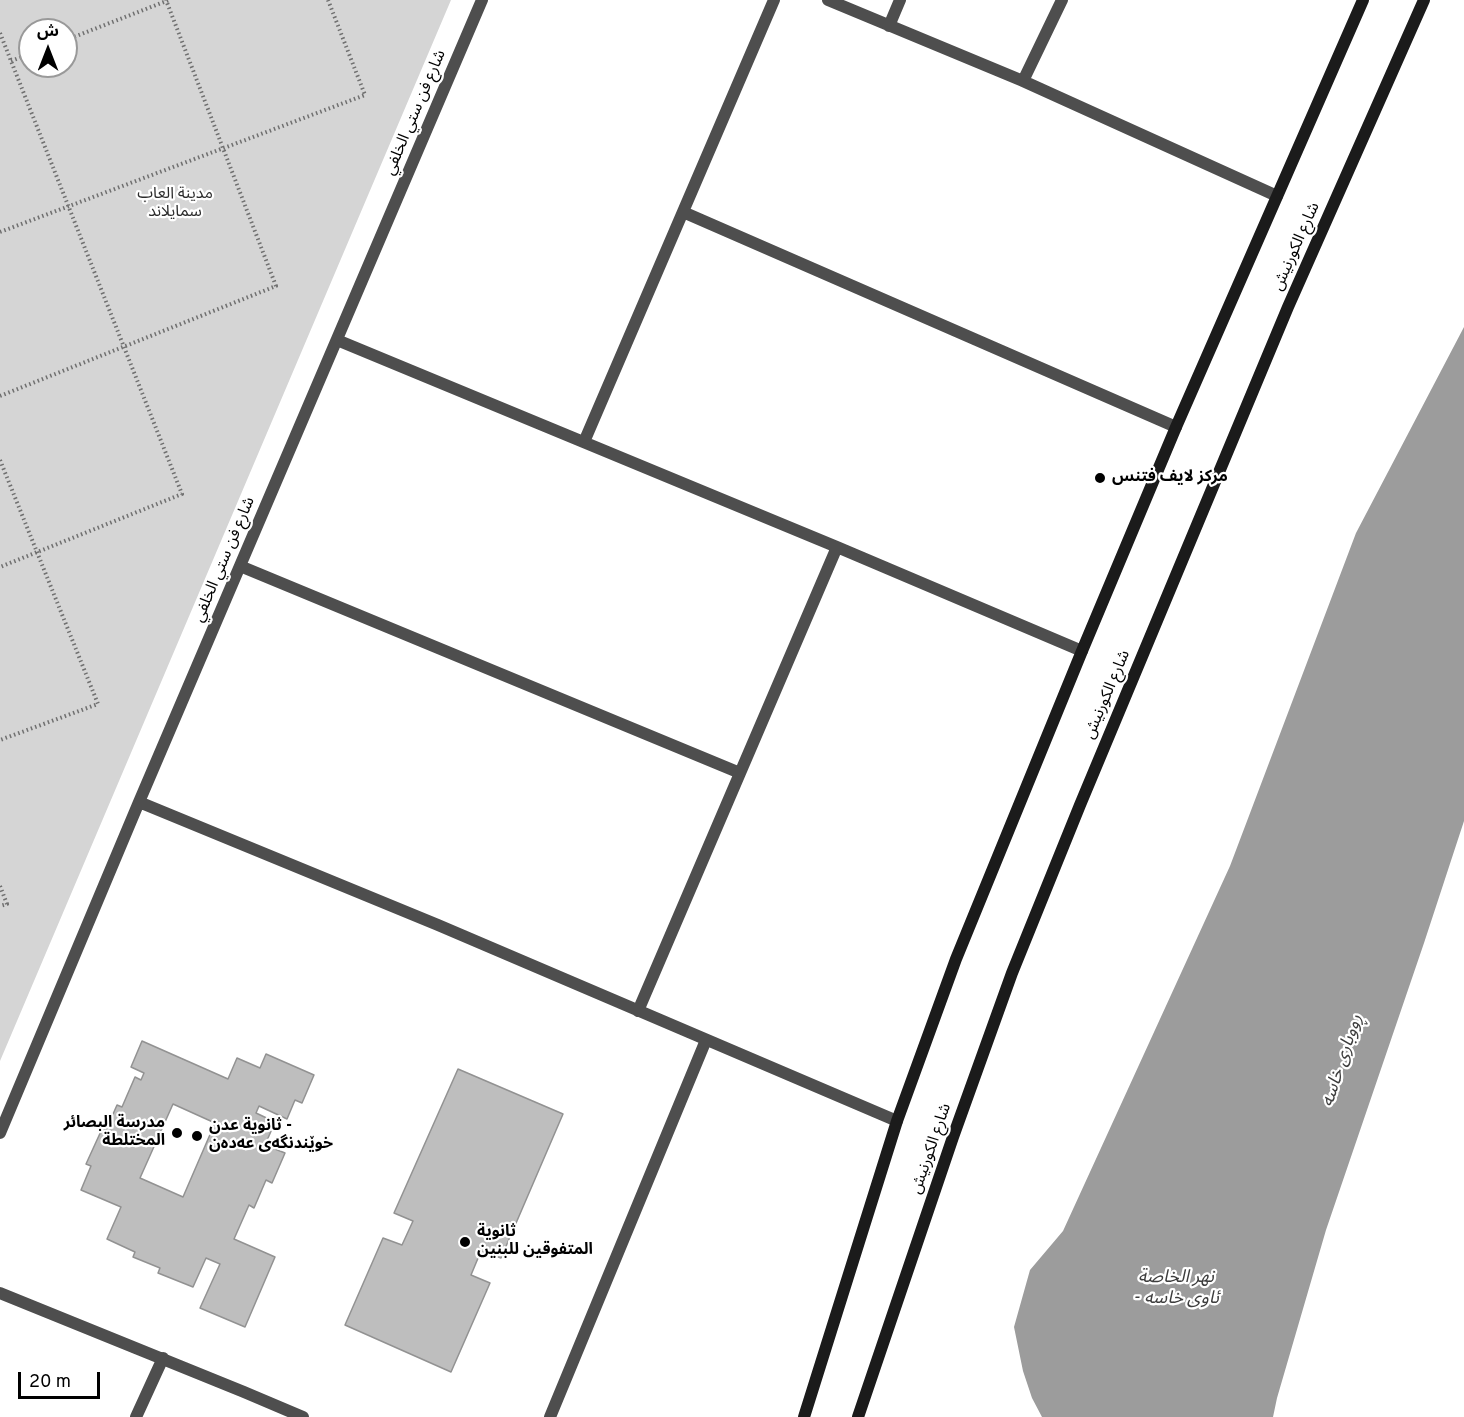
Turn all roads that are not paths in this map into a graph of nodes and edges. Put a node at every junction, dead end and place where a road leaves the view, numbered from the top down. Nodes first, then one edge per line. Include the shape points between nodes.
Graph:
1 (482, 0) edge
2 (774, 0) edge
3 (828, 0) edge
4 (900, 0) edge
5 (1062, 0) edge
6 (1363, 0) edge
7 (1424, 0) edge
8 (889, 26) junction
9 (1023, 81) junction
10 (1277, 196) junction
11 (683, 212) junction
12 (337, 340) junction
13 (1176, 428) junction
14 (584, 442) junction
15 (837, 547) junction
16 (240, 566) junction
17 (1082, 651) junction
18 (740, 772) junction
19 (139, 802) junction
20 (638, 1011) junction
21 (706, 1040) junction
22 (897, 1121) junction
23 (0, 1133) edge
24 (0, 1293) edge
25 (163, 1358) junction
26 (136, 1417) edge
27 (303, 1417) edge
28 (550, 1417) edge
29 (804, 1417) edge
30 (858, 1417) edge

1 - 12 street, شارع فن ستي الخلفي
2 - 11 street
3 - 8 street
4 - 8 street
5 - 9 street
6 - 10 main road
7 - 30 main road, شارع الكورنيش via 1288,307 1012,973
8 - 9 street
9 - 10 street
10 - 13 main road
11 - 13 street
11 - 14 street
12 - 14 street
12 - 16 street, شارع فن ستي الخلفي
13 - 17 main road
14 - 15 street
15 - 17 street
15 - 18 street
16 - 18 street
16 - 19 street, شارع فن ستي الخلفي
17 - 22 main road via 956,959
18 - 20 street
19 - 20 street
19 - 23 street, شارع فن ستي الخلفي
20 - 21 street
21 - 22 street
21 - 28 street
22 - 29 main road
24 - 25 street
25 - 26 street
25 - 27 street

